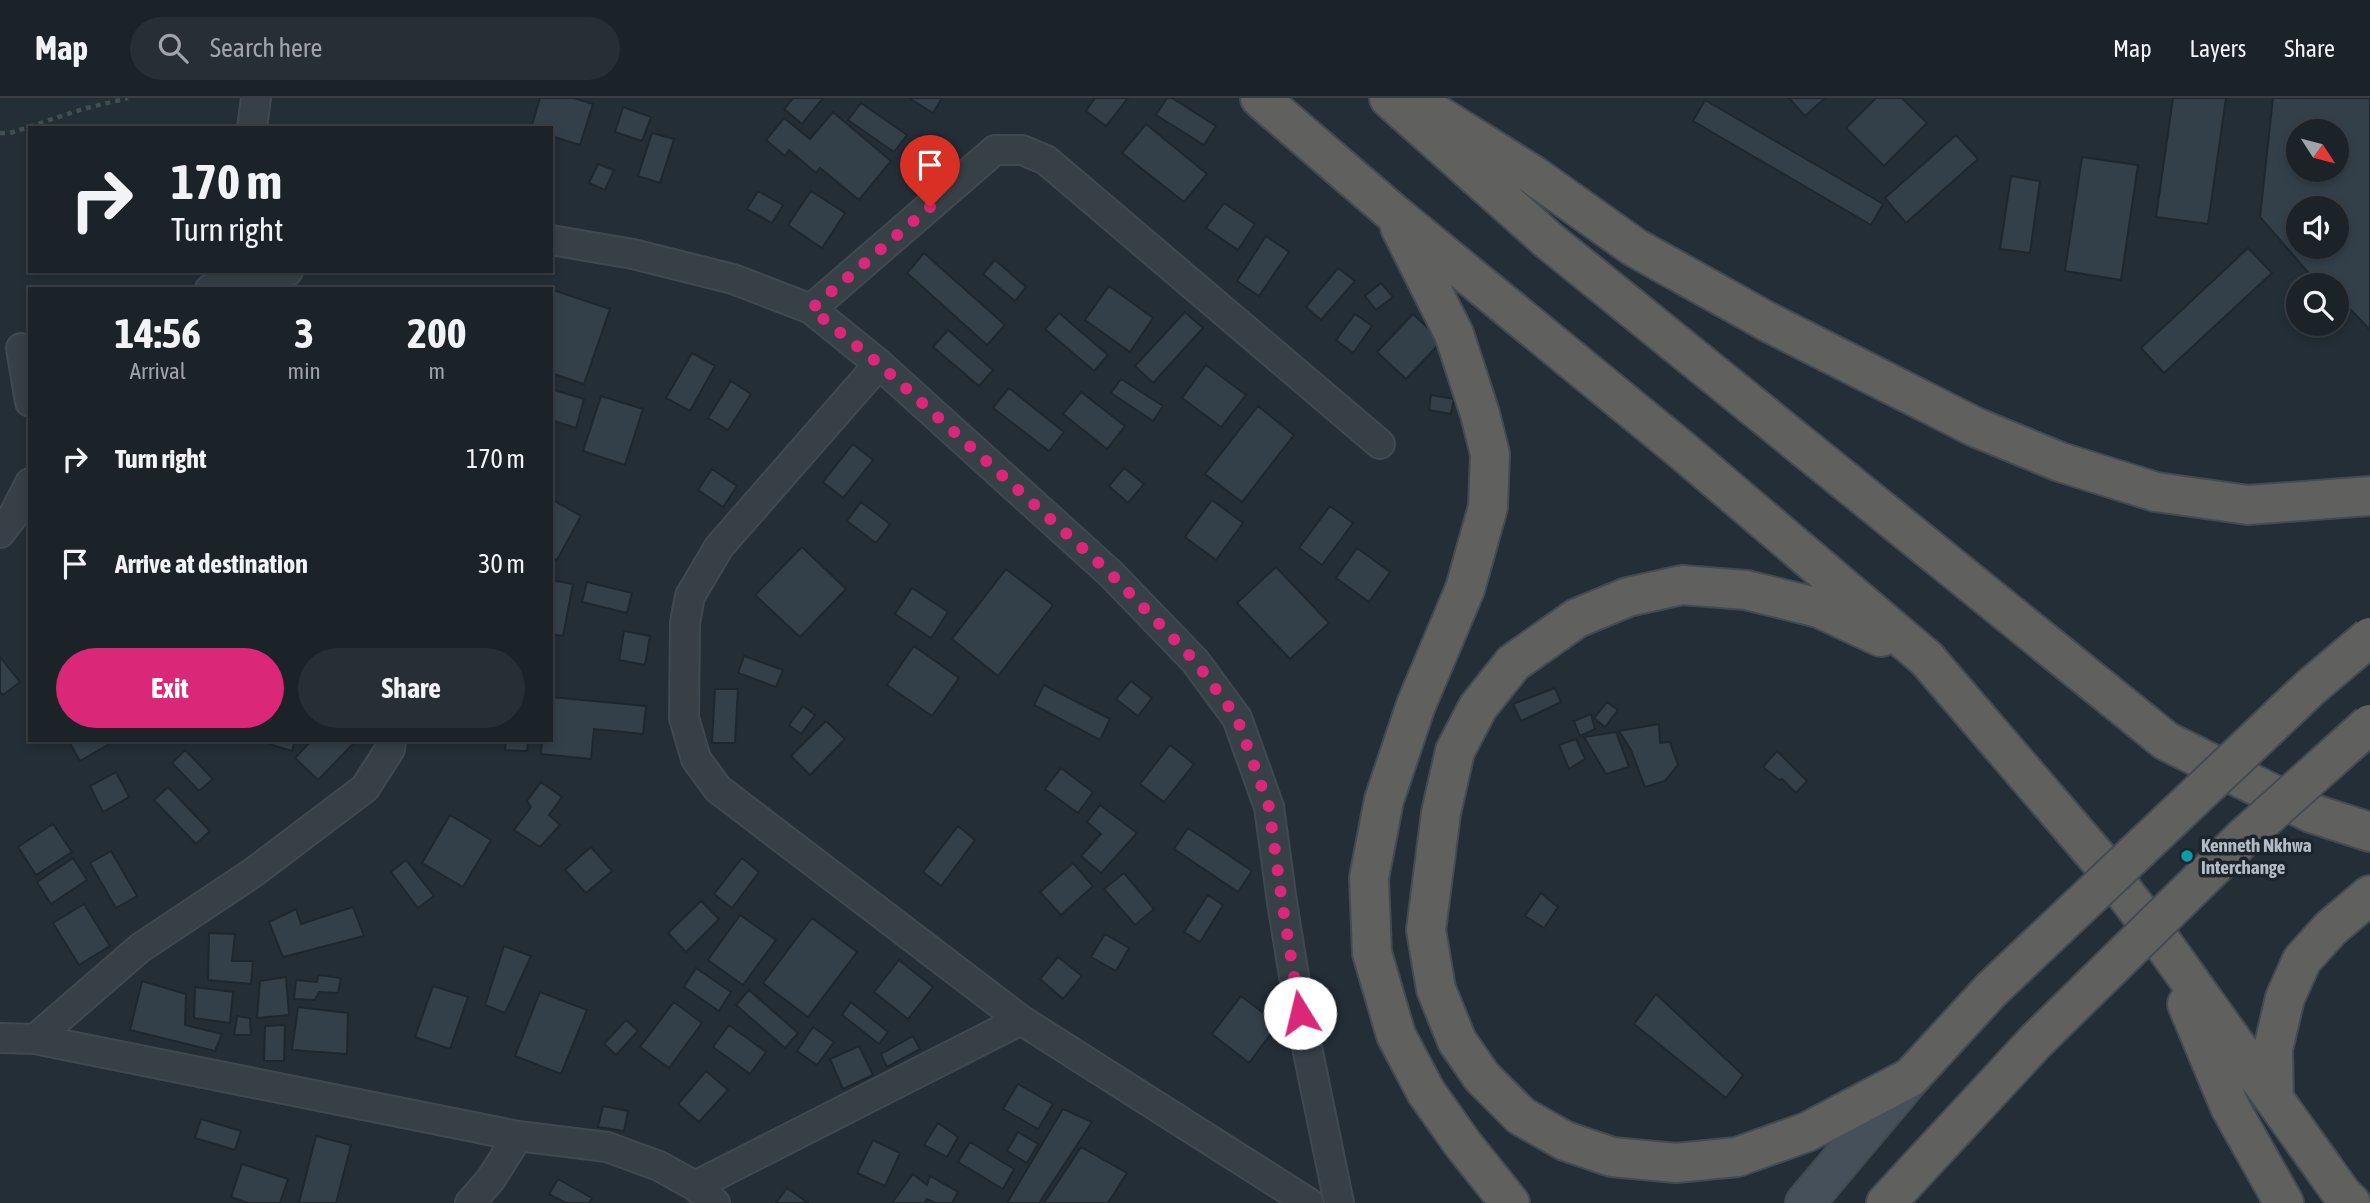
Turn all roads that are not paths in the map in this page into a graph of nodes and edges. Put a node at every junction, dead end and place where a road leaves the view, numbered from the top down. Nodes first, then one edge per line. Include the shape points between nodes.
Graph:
1 (256, 98) edge
2 (1260, 98) edge
3 (1389, 98) edge
4 (1408, 98) edge
5 (252, 126) edge
6 (1393, 213) junction
7 (553, 240) edge
8 (278, 273) edge
9 (225, 283) edge
10 (811, 309) junction
11 (17, 349) edge
12 (879, 364) junction
13 (28, 394) edge
14 (1380, 444) dead end
15 (28, 487) edge
16 (2370, 496) edge
17 (0, 533) edge
18 (2370, 636) edge
19 (1927, 659) junction
20 (2370, 723) edge
21 (391, 742) edge
22 (2370, 832) edge
23 (2370, 895) edge
24 (2159, 938) junction
25 (1021, 1020) junction
26 (0, 1038) edge
27 (35, 1039) junction
28 (1911, 1077) junction
29 (2274, 1098) junction
30 (518, 1136) junction
31 (705, 1194) edge
32 (1886, 1202) edge
33 (470, 1203) edge
34 (1309, 1203) edge
35 (1339, 1203) edge
36 (1510, 1203) edge
37 (1805, 1203) edge
38 (2284, 1203) edge
39 (2351, 1203) edge

1 - 5 street
2 - 6 highway
3 - 22 highway via 1548,240 2166,741 2311,813
4 - 16 highway via 1533,175 1634,247 1754,315 1975,427 2060,462 2156,492 2248,505
6 - 19 highway
6 - 36 highway via 1454,334 1490,454 1488,507 1465,589 1416,705 1384,800 1369,878 1372,953 1396,1035 1426,1093
7 - 10 street via 733,279
8 - 9 street
10 - 12 street
10 - 14 street via 995,150 1022,150 1046,160
11 - 13 street
12 - 25 street via 719,547 690,596 685,623 684,718 695,760 718,789
12 - 35 street via 1111,574 1195,661 1237,718 1269,807 1300,1013
15 - 17 street
18 - 28 highway, bridge via 1991,990
19 - 24 highway via 2102,863
19 - 28 highway via 1819,608 1746,590 1682,585 1628,597 1577,618 1513,663 1478,707 1455,751 1441,813 1426,929 1436,989 1457,1041 1482,1077 1521,1116 1565,1141 1612,1157 1676,1163 1737,1157 1807,1132
20 - 32 highway, bridge via 2243,838 2036,1041
21 - 27 street via 365,788 254,872 140,948
23 - 29 highway via 2302,960 2285,998 2273,1049
24 - 29 highway
24 - 38 highway via 2230,1107
25 - 31 street
25 - 34 street
26 - 27 street
27 - 30 street
28 - 37 main road
29 - 39 highway
30 - 31 street via 607,1147 659,1166
30 - 33 street

